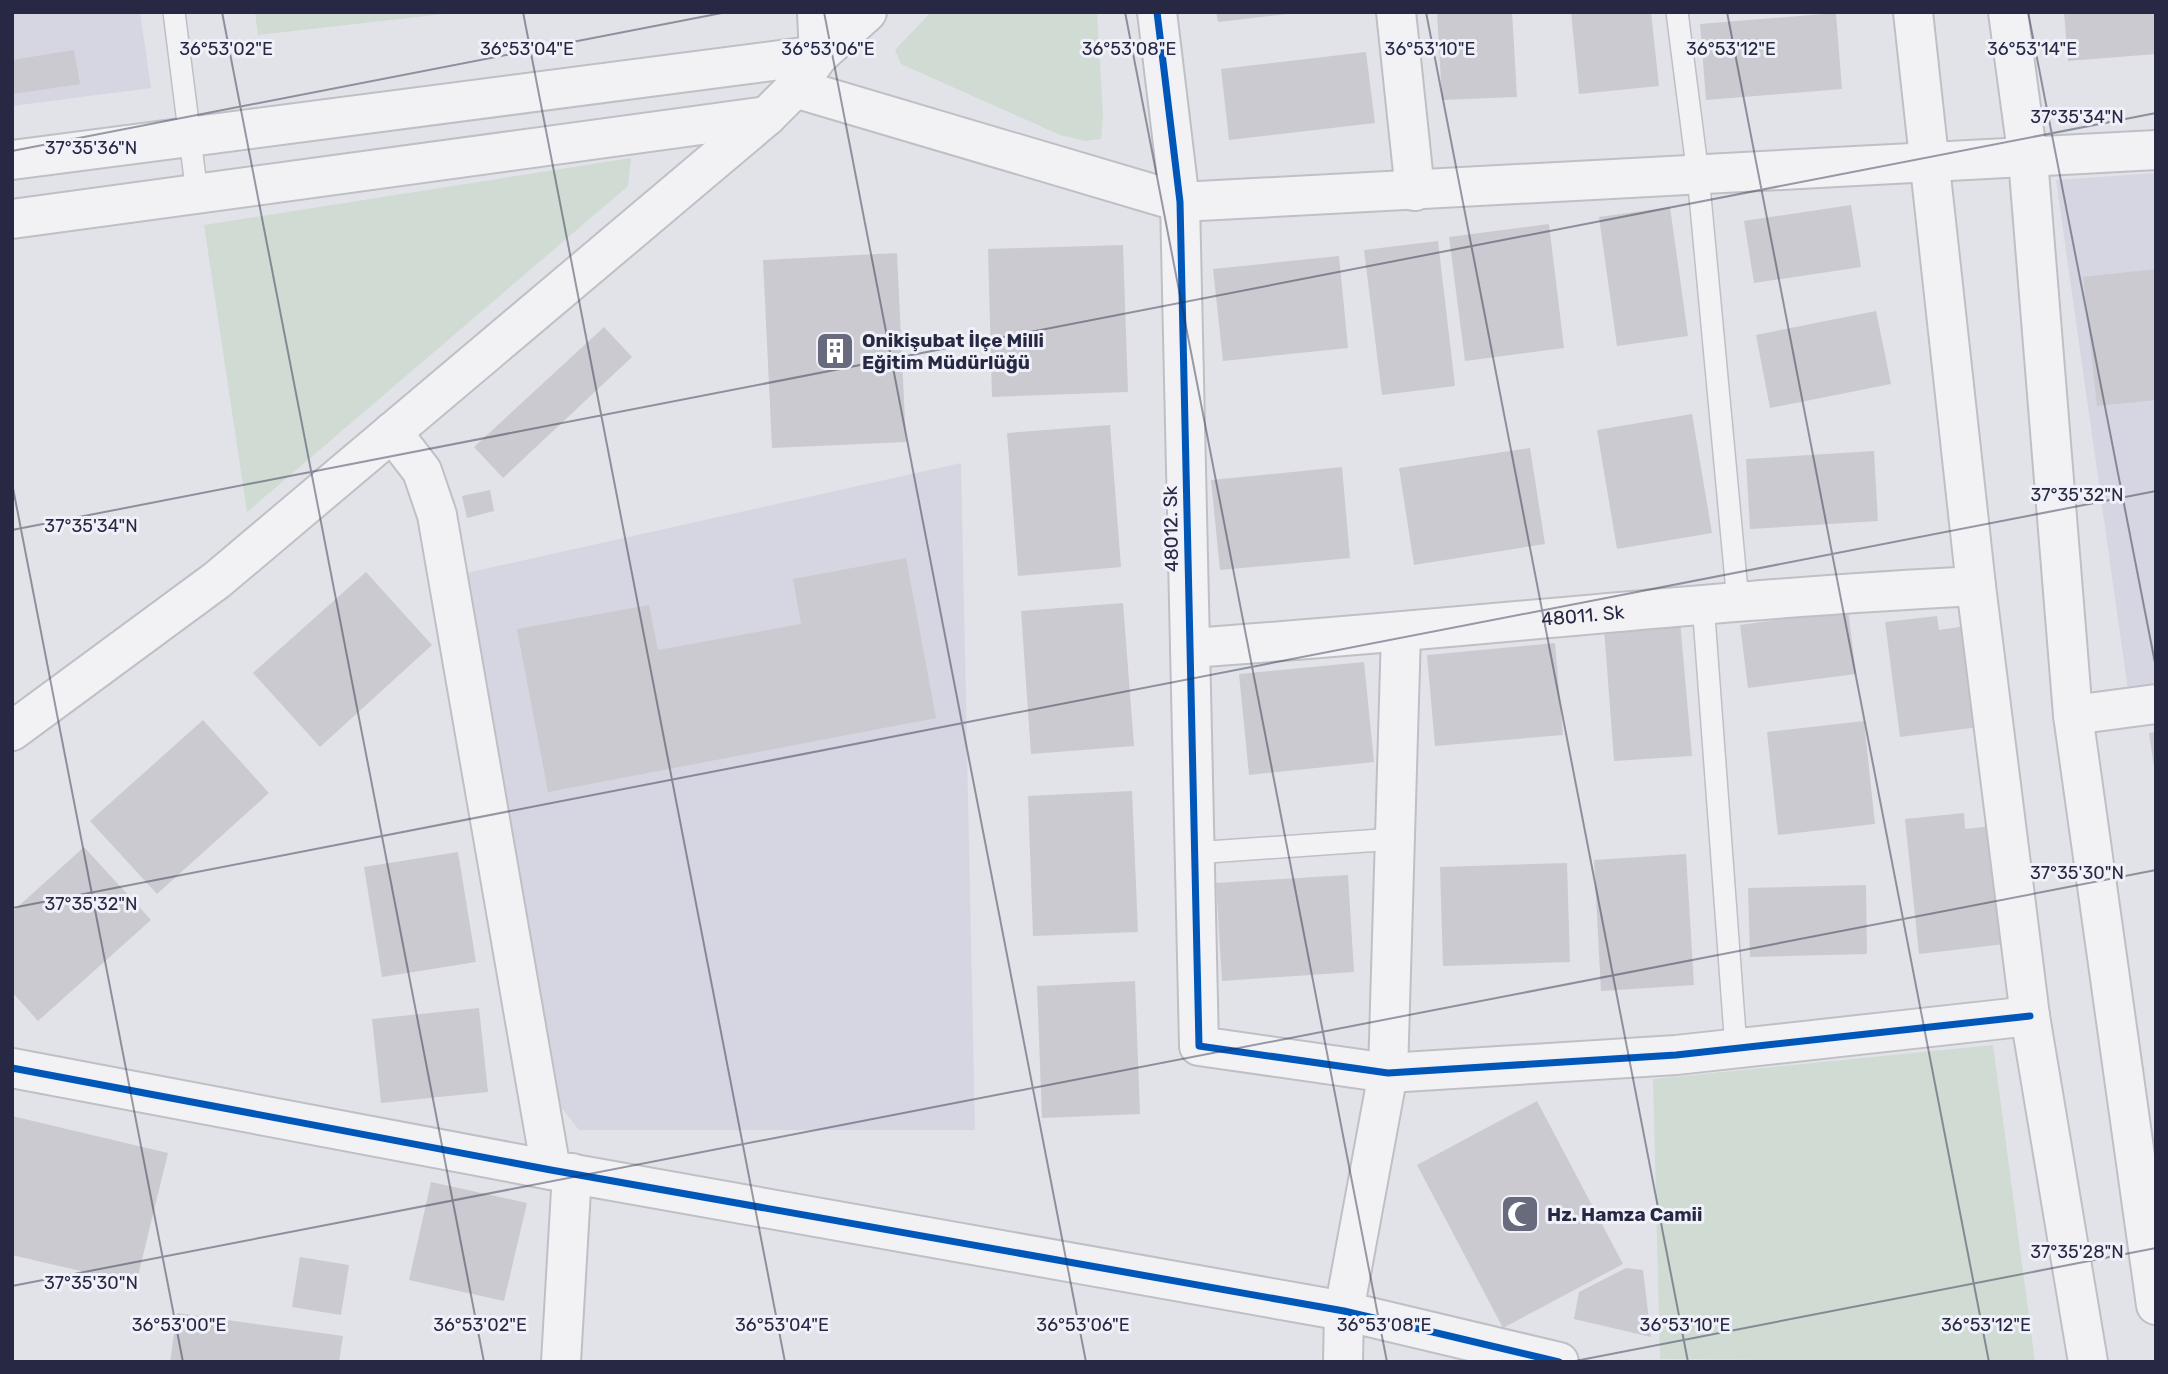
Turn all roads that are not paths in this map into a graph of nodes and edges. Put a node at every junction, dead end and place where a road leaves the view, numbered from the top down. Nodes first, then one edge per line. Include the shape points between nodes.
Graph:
1 (174, 12) edge
2 (817, 12) edge
3 (867, 12) edge
4 (1157, 12) edge
5 (1396, 12) edge
6 (1677, 12) edge
7 (1913, 12) edge
8 (2008, 12) edge
9 (819, 55) junction
10 (795, 88) junction
11 (767, 117) junction
12 (189, 135) junction
13 (2156, 150) edge
14 (2028, 159) junction
15 (12, 160) edge
16 (1931, 163) junction
17 (1698, 175) junction
18 (1415, 191) junction
19 (197, 194) junction
20 (1180, 202) junction
21 (12, 219) edge
22 (392, 432) junction
23 (1976, 586) junction
24 (1721, 603) junction
25 (1401, 633) junction
26 (1190, 649) junction
27 (2156, 704) edge
28 (2073, 715) junction
29 (12, 731) edge
30 (1395, 839) junction
31 (1194, 853) junction
32 (2030, 1016) junction
33 (1736, 1048) junction
34 (12, 1068) edge
35 (1388, 1073) junction
36 (2143, 1129) edge
37 (561, 1171) junction
38 (2156, 1305) edge
39 (1344, 1311) junction
40 (561, 1362) edge
41 (1343, 1362) edge
42 (1559, 1362) edge
43 (2088, 1362) edge

1 - 12 lane
2 - 9 street
3 - 9 street
4 - 20 street, 48012. Sk
5 - 18 street
6 - 17 lane
7 - 16 street
8 - 14 street
9 - 10 street
9 - 12 street
10 - 11 street
10 - 20 street
11 - 19 street
11 - 22 street
12 - 15 street
12 - 19 lane
13 - 14 street
14 - 16 street
14 - 28 street
16 - 17 street
16 - 23 street
17 - 18 street
17 - 24 lane
18 - 20 street
19 - 21 street
20 - 26 street, 48012. Sk
22 - 29 street via 217,580
22 - 37 street via 422,471 437,515
23 - 24 street, 48011. Sk via 1798,594
23 - 32 street
24 - 25 street, 48011. Sk
24 - 33 lane
25 - 26 street, 48011. Sk
25 - 30 street
26 - 31 street, 48012. Sk
27 - 28 street
28 - 36 street
30 - 31 lane
30 - 35 street
31 - 35 street, 48012. Sk via 1199,1046
32 - 33 street
32 - 43 street
33 - 35 street
34 - 37 street
35 - 39 street
36 - 38 street
37 - 39 street
37 - 40 street
39 - 41 street
39 - 42 street

